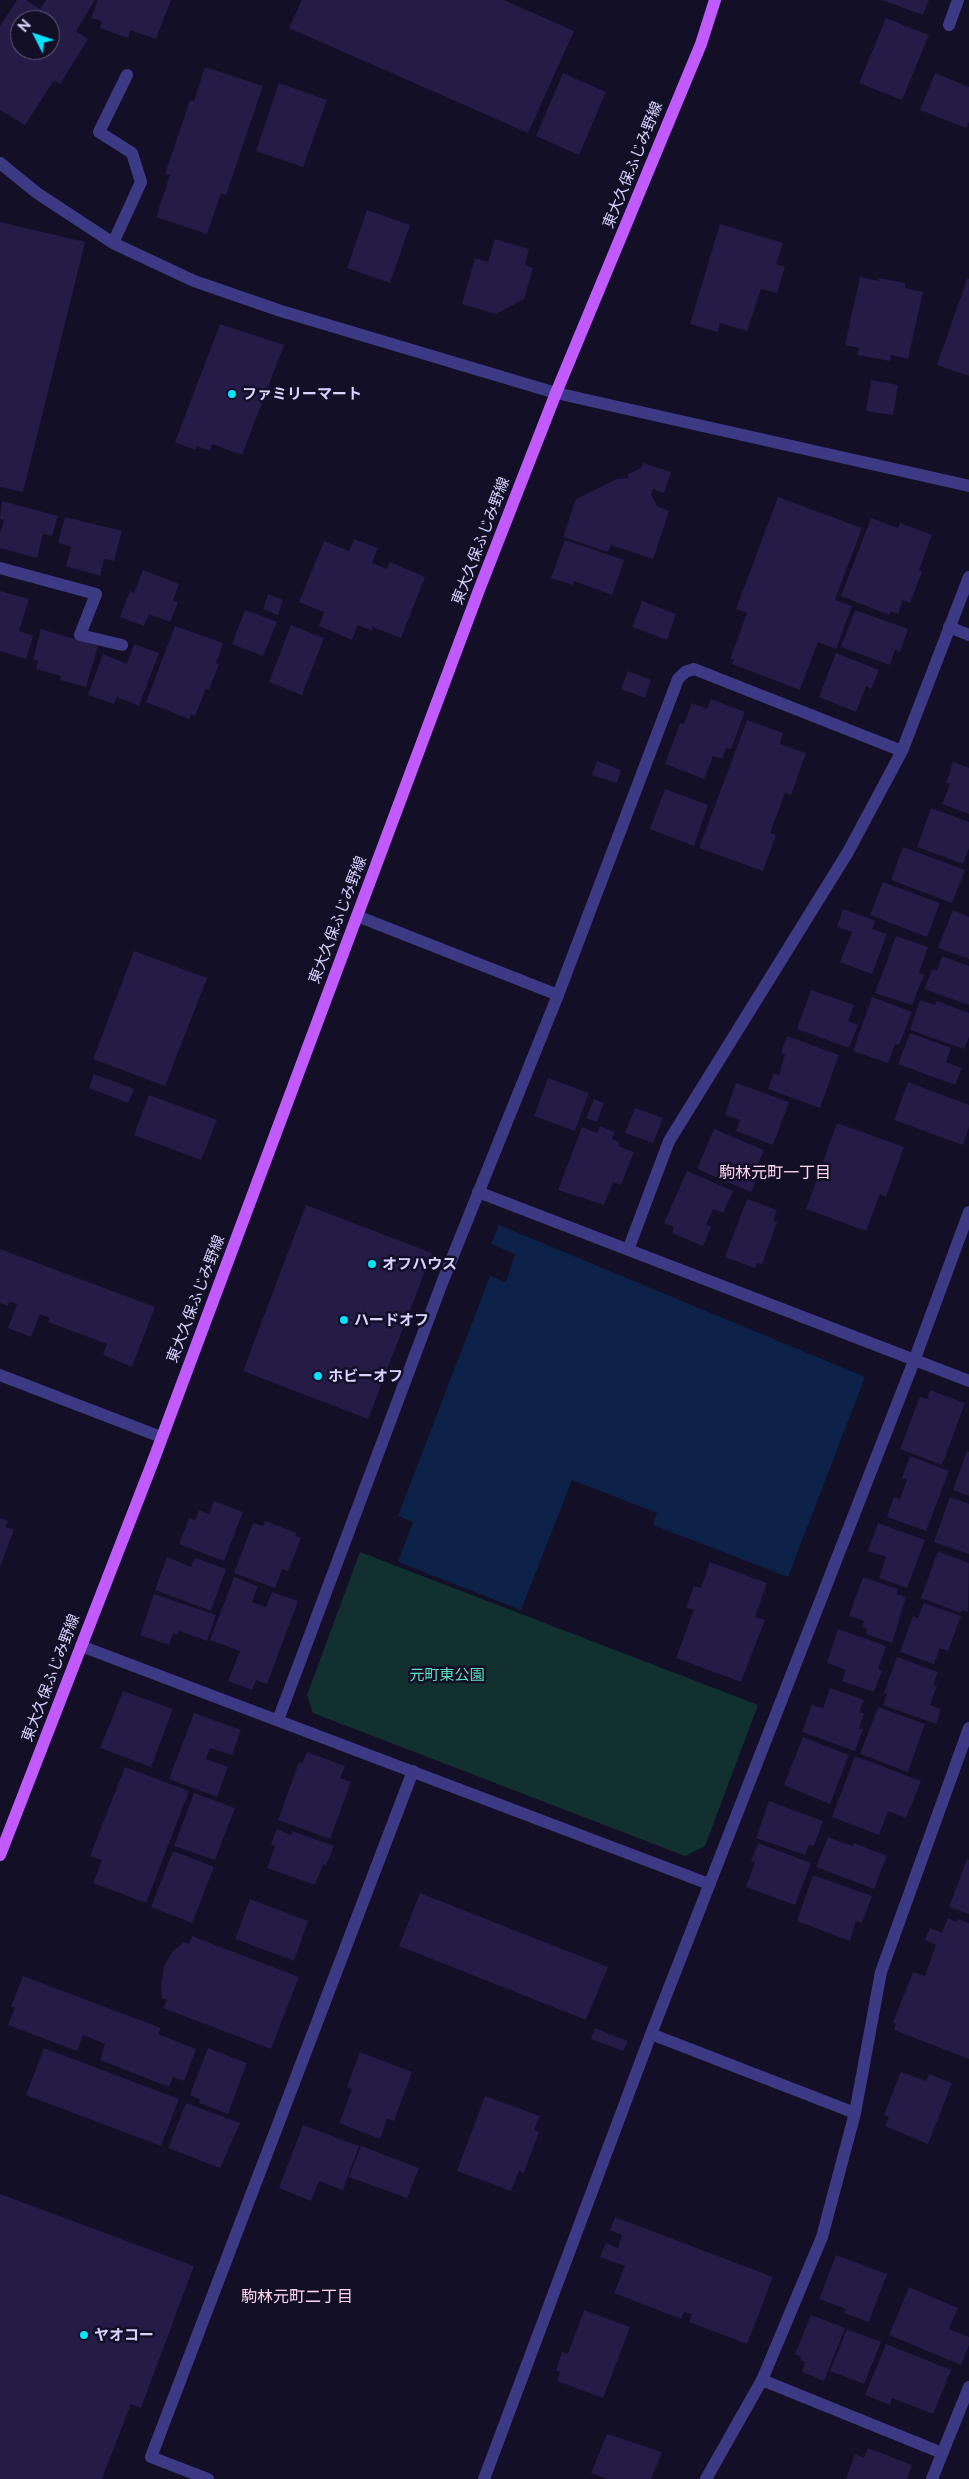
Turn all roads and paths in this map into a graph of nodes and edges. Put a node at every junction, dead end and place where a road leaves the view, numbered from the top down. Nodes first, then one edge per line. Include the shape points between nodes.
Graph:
1 (715, 0) edge
2 (958, 0) edge
3 (949, 25) dead end
4 (127, 75) dead end
5 (0, 163) edge
6 (113, 242) junction
7 (556, 393) junction
8 (969, 486) edge
9 (0, 568) edge
10 (969, 577) edge
11 (949, 627) junction
12 (969, 634) edge
13 (122, 646) dead end
14 (902, 751) junction
15 (357, 916) junction
16 (558, 995) junction
17 (478, 1192) junction
18 (969, 1212) edge
19 (628, 1250) junction
20 (914, 1361) junction
21 (0, 1375) edge
22 (969, 1381) edge
23 (161, 1437) junction
24 (81, 1646) junction
25 (278, 1720) junction
26 (969, 1728) edge
27 (965, 1749) edge
28 (413, 1771) junction
29 (0, 1855) edge
30 (709, 1884) junction
31 (651, 2034) junction
32 (855, 2112) junction
33 (762, 2380) junction
34 (969, 2387) edge
35 (942, 2453) junction
36 (208, 2479) edge
37 (484, 2479) edge
38 (706, 2479) edge
39 (932, 2479) edge

1 - 7 main road, 東大久保ふじみ野線 via 701,44
2 - 3 street
4 - 6 street via 99,132 132,153 141,182
5 - 6 street via 37,192
6 - 7 street via 194,281 229,293
7 - 8 street
7 - 15 main road, 東大久保ふじみ野線
9 - 13 street via 96,594 80,635
10 - 11 street
11 - 12 street
11 - 14 street
14 - 16 street via 694,669 685,672 678,678
14 - 19 street via 848,852 669,1141
15 - 16 street
15 - 23 main road, 東大久保ふじみ野線
16 - 17 street
17 - 19 street
17 - 25 street
18 - 20 street
19 - 20 street
20 - 22 street
20 - 30 street
21 - 23 street
23 - 24 main road, 東大久保ふじみ野線
24 - 25 street
24 - 29 main road, 東大久保ふじみ野線
25 - 28 street
26 - 27 street
27 - 32 street via 881,1972
28 - 30 street
28 - 36 street via 151,2457
30 - 31 street
31 - 32 street
31 - 37 street
32 - 33 street via 822,2237
33 - 35 street
33 - 38 street
34 - 35 street
35 - 39 street

